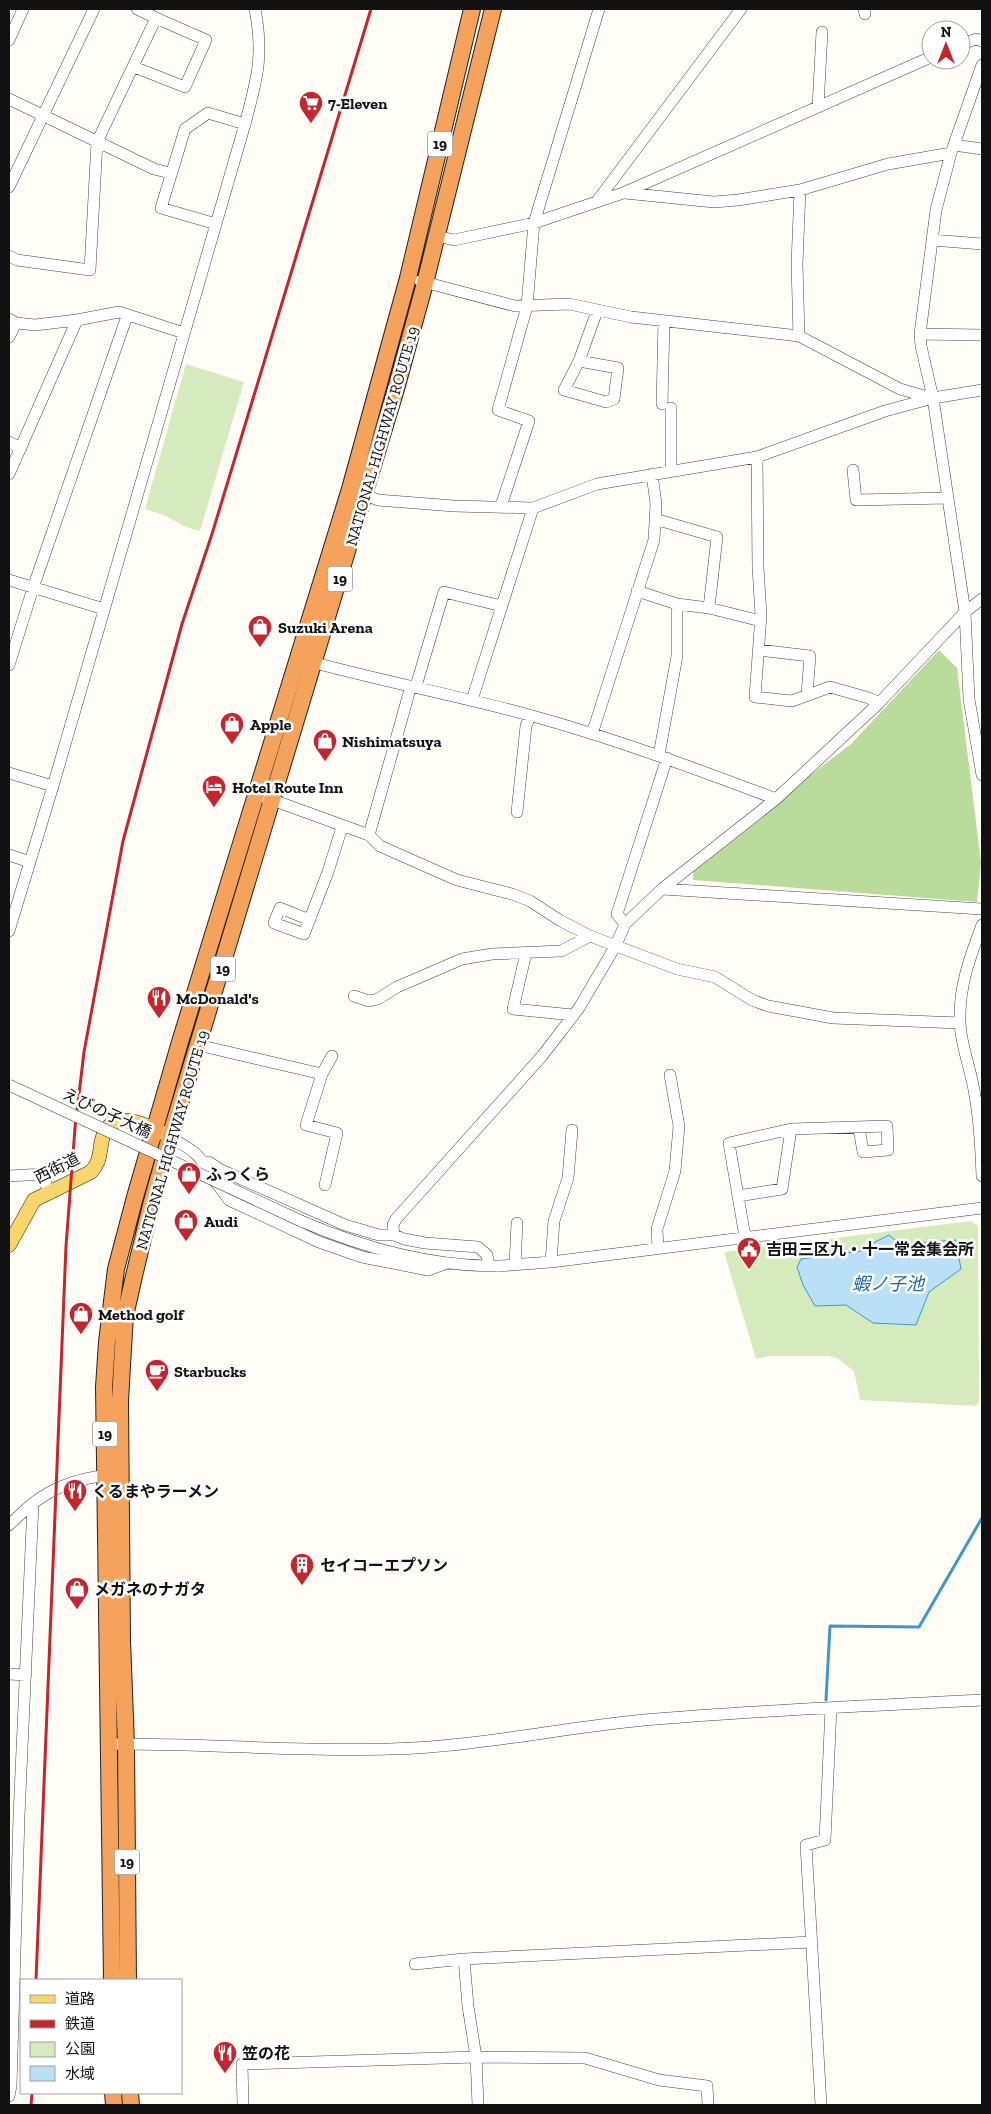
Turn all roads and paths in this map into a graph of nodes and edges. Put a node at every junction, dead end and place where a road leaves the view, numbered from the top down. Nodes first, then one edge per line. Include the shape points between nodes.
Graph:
1 (23, 9) edge
2 (94, 9) edge
3 (137, 9) edge
4 (255, 9) edge
5 (472, 9) edge
6 (493, 9) edge
7 (600, 9) edge
8 (741, 9) edge
9 (156, 18) junction
10 (822, 32) dead end
11 (9, 40) edge
12 (921, 62) edge
13 (982, 65) edge
14 (134, 67) junction
15 (9, 99) edge
16 (818, 108) junction
17 (42, 115) junction
18 (245, 124) junction
19 (97, 142) junction
20 (952, 149) junction
21 (982, 149) edge
22 (170, 173) junction
23 (9, 187) edge
24 (800, 190) junction
25 (624, 193) junction
26 (597, 201) junction
27 (534, 223) junction
28 (216, 224) junction
29 (437, 236) junction
30 (932, 240) junction
31 (982, 244) edge
32 (9, 256) edge
33 (408, 278) junction
34 (425, 283) junction
35 (527, 306) junction
36 (597, 311) junction
37 (127, 316) junction
38 (78, 320) junction
39 (13, 321) edge
40 (664, 321) junction
41 (184, 333) junction
42 (920, 334) junction
43 (982, 335) edge
44 (799, 336) junction
45 (9, 337) edge
46 (579, 361) junction
47 (982, 390) edge
48 (933, 398) junction
49 (9, 442) edge
50 (21, 448) junction
51 (757, 457) junction
52 (853, 470) dead end
53 (671, 471) junction
54 (9, 474) edge
55 (652, 474) junction
56 (350, 489) junction
57 (365, 496) junction
58 (948, 498) junction
59 (502, 506) junction
60 (533, 508) junction
61 (655, 519) junction
62 (9, 580) edge
63 (33, 588) junction
64 (637, 591) junction
65 (982, 599) edge
66 (677, 604) junction
67 (502, 606) junction
68 (709, 608) junction
69 (104, 609) junction
70 (965, 612) junction
71 (761, 621) junction
72 (12, 639) edge
73 (759, 650) junction
74 (297, 658) junction
75 (315, 663) junction
76 (9, 665) edge
77 (414, 686) junction
78 (807, 695) junction
79 (472, 700) junction
80 (879, 703) junction
81 (530, 716) junction
82 (592, 734) junction
83 (663, 756) junction
84 (9, 773) edge
85 (982, 775) edge
86 (53, 786) junction
87 (256, 794) junction
88 (776, 799) junction
89 (272, 800) junction
90 (517, 812) dead end
91 (342, 826) junction
92 (369, 835) junction
93 (9, 855) edge
94 (30, 862) junction
95 (662, 889) junction
96 (982, 910) edge
97 (11, 912) edge
98 (310, 920) dead end
99 (625, 924) junction
100 (982, 925) edge
101 (9, 931) edge
102 (590, 936) junction
103 (616, 946) junction
104 (526, 953) junction
105 (354, 996) dead end
106 (573, 1015) junction
107 (960, 1023) junction
108 (198, 1046) junction
109 (332, 1056) dead end
110 (322, 1074) junction
111 (670, 1075) dead end
112 (9, 1086) edge
113 (859, 1128) dead end
114 (154, 1129) junction
115 (791, 1129) junction
116 (572, 1130) dead end
117 (170, 1137) junction
118 (203, 1162) junction
119 (9, 1176) edge
120 (982, 1176) edge
121 (325, 1185) dead end
122 (48, 1191) junction
123 (738, 1196) junction
124 (982, 1208) edge
125 (517, 1223) dead end
126 (394, 1235) junction
127 (745, 1237) junction
128 (9, 1245) edge
129 (658, 1248) junction
130 (451, 1262) junction
131 (551, 1262) junction
132 (515, 1264) junction
133 (489, 1266) junction
134 (104, 1476) junction
135 (33, 1504) junction
136 (9, 1524) edge
137 (9, 1674) edge
138 (26, 1676) junction
139 (982, 1700) edge
140 (831, 1708) junction
141 (109, 1744) junction
142 (126, 1744) junction
143 (14, 1816) edge
144 (811, 1942) junction
145 (12, 1949) edge
146 (464, 1959) junction
147 (414, 1964) dead end
148 (112, 1979) edge
149 (128, 1979) edge
150 (476, 2058) junction
151 (9, 2096) edge
152 (243, 2105) edge
153 (478, 2105) edge
154 (708, 2105) edge
155 (821, 2105) edge

1 - 11 street
2 - 17 street
3 - 9 street
4 - 18 street via 260,48 258,75
5 - 33 highway, NATIONAL HIGHWAY ROUTE 19 / 19
6 - 29 highway, NATIONAL HIGHWAY ROUTE 19 / 19
7 - 27 street
8 - 26 street
9 - 14 street
9 - 14 street via 206,40 185,87
10 - 16 street
12 - 16 street
13 - 20 street
14 - 19 street
15 - 17 street
16 - 25 street
17 - 19 street
17 - 23 street
18 - 22 street via 208,113 185,129
18 - 28 street
19 - 22 street via 154,169
19 - 32 street via 90,270 17,260
20 - 21 street
20 - 24 street
20 - 30 street via 936,210
22 - 28 street via 161,208
24 - 25 street via 714,202
24 - 44 street
25 - 26 street
26 - 27 street
27 - 29 street via 454,240
27 - 35 street
28 - 41 street
29 - 34 highway, NATIONAL HIGHWAY ROUTE 19 / 19
30 - 31 street
30 - 42 street
33 - 34 street
33 - 56 highway, NATIONAL HIGHWAY ROUTE 19 / 19
34 - 35 street via 515,306
34 - 57 highway, NATIONAL HIGHWAY ROUTE 19 / 19
35 - 36 street via 569,304
35 - 59 street via 498,410 529,421
36 - 40 street
36 - 46 street
37 - 38 street via 119,312
37 - 41 street
37 - 63 street
38 - 39 street via 35,325
38 - 50 street
39 - 45 street
40 - 44 street
40 - 53 street
41 - 69 street
42 - 43 street
42 - 48 street
44 - 48 street via 900,389
46 - 46 street via 564,390 606,402 614,399 618,368
47 - 48 street
48 - 51 street via 885,410
48 - 58 street
49 - 50 street
50 - 54 street
51 - 53 street
51 - 71 street
52 - 58 street via 856,500
53 - 55 street
55 - 60 street via 597,484
55 - 61 street
56 - 57 street
56 - 74 highway, NATIONAL HIGHWAY ROUTE 19 / 19
57 - 59 street via 378,500 454,506
57 - 75 highway, NATIONAL HIGHWAY ROUTE 19 / 19
58 - 70 street
59 - 60 street
60 - 67 street
61 - 64 street via 654,540
61 - 68 street via 717,537
62 - 63 street
63 - 69 street
63 - 72 street
64 - 66 street
64 - 82 street
65 - 70 street
66 - 68 street
66 - 83 street via 677,656
67 - 77 street via 444,592
67 - 79 street
68 - 71 street
69 - 86 street
70 - 80 street
70 - 85 street via 969,699
71 - 73 street
72 - 76 street
73 - 78 street via 810,656
73 - 78 street via 754,697 792,701
74 - 75 street
74 - 87 highway, NATIONAL HIGHWAY ROUTE 19 / 19
75 - 77 street
75 - 89 highway, NATIONAL HIGHWAY ROUTE 19 / 19
77 - 79 street
77 - 92 street
78 - 80 street via 830,688
79 - 81 street
80 - 88 street
81 - 82 street
81 - 90 street via 526,726
82 - 83 street
83 - 88 street
83 - 99 street via 617,914
84 - 86 street
86 - 94 street
87 - 89 street
87 - 114 highway, NATIONAL HIGHWAY ROUTE 19 / 19
88 - 95 street
89 - 91 street
89 - 108 highway, NATIONAL HIGHWAY ROUTE 19 / 19
91 - 92 street
91 - 98 street
92 - 102 street via 380,846 458,880 530,901
93 - 94 street
94 - 97 street
95 - 96 street
95 - 99 street
97 - 101 street
99 - 103 street
100 - 107 street via 966,967
102 - 103 street
102 - 104 street via 561,952
103 - 106 street
103 - 107 street via 677,969 715,977 768,1006 833,1018
104 - 105 street via 462,959 397,987 378,999 369,1001
104 - 106 street via 512,1009
106 - 126 street via 542,1056 396,1219
107 - 120 street via 975,1096
108 - 110 street
108 - 117 highway, NATIONAL HIGHWAY ROUTE 19 / 19
109 - 110 street
110 - 121 street via 306,1125 337,1133
111 - 129 street via 679,1126 675,1171 657,1229
112 - 130 street, えびの子大橋, bridge via 301,1221 360,1244 401,1255
113 - 115 street
114 - 117 main road, 西街道
114 - 122 main road, 西街道 via 140,1122 113,1122 103,1137 97,1166 91,1172
114 - 134 highway, NATIONAL HIGHWAY ROUTE 19 / 19 via 116,1269 104,1387
115 - 123 street via 782,1189
115 - 123 street via 729,1143
116 - 131 street via 568,1178 554,1221
117 - 118 street
117 - 142 highway, NATIONAL HIGHWAY ROUTE 19 / 19 via 134,1276 123,1342 120,1401
118 - 126 street via 345,1225
118 - 130 street via 229,1200 318,1242 362,1256 428,1270
119 - 122 street via 43,1174
122 - 128 main road, 西街道 via 34,1200
123 - 127 street
124 - 127 street, えびの子大橋
125 - 132 street
126 - 133 street via 426,1243 478,1248 487,1255
127 - 129 street, えびの子大橋
129 - 131 street, えびの子大橋
130 - 133 street, えびの子大橋
131 - 132 street, えびの子大橋
132 - 133 street, えびの子大橋
134 - 135 street via 56,1490
134 - 141 highway, NATIONAL HIGHWAY ROUTE 19 / 19
135 - 136 street
135 - 138 street
137 - 138 street
138 - 143 street
139 - 140 street
140 - 142 street via 641,1720 392,1749 308,1750
140 - 144 street via 824,1840 806,1845
141 - 142 street
141 - 148 highway, NATIONAL HIGHWAY ROUTE 19 / 19
142 - 149 highway, NATIONAL HIGHWAY ROUTE 19 / 19
143 - 145 street
144 - 146 street
144 - 155 street
145 - 151 street
146 - 147 street
146 - 150 street
150 - 152 street via 242,2064
150 - 153 street
150 - 154 street via 585,2058 659,2080 707,2086

